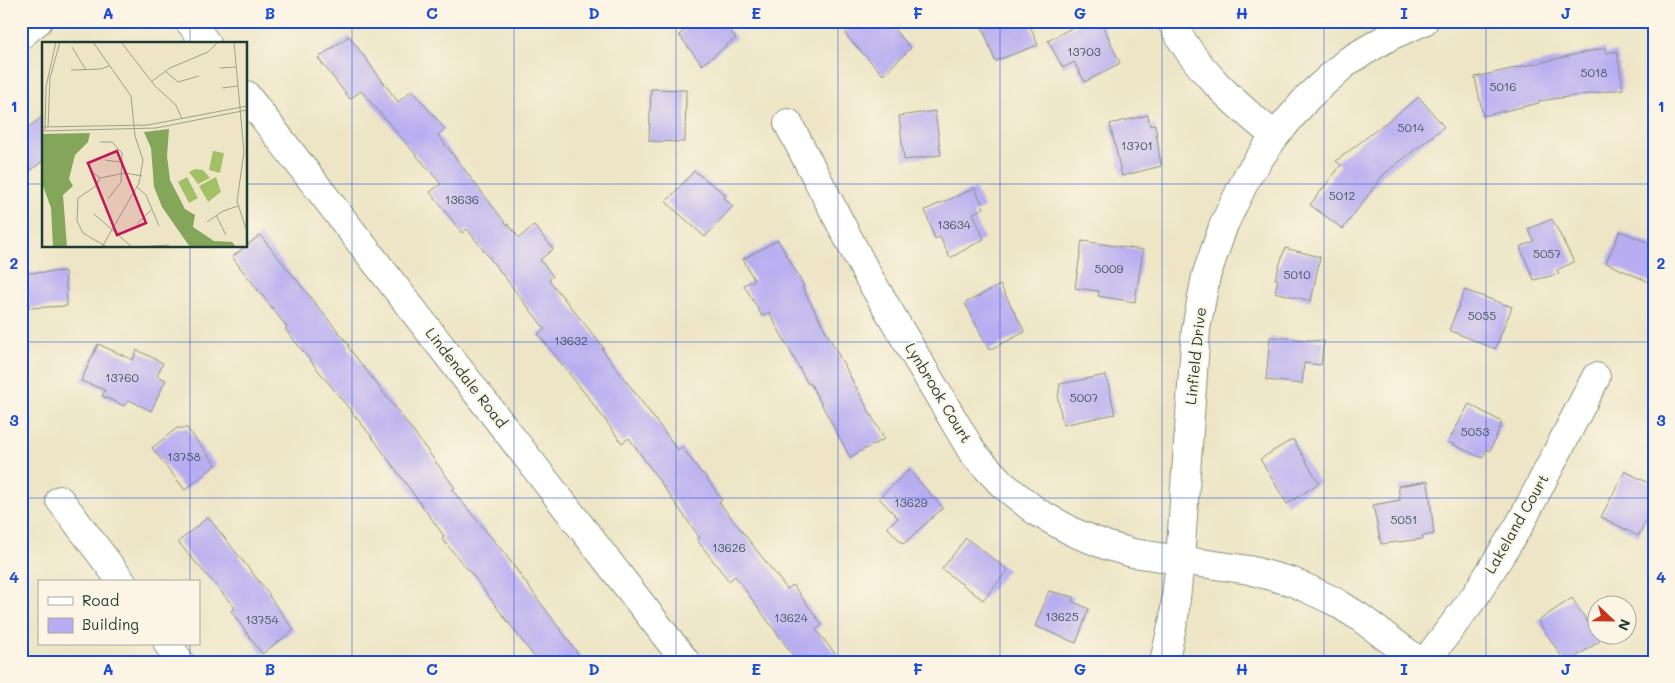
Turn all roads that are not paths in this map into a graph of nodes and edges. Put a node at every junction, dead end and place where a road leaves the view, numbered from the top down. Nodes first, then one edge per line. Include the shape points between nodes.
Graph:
1 (38, 21) edge
2 (190, 21) edge
3 (1171, 21) edge
4 (1424, 21) edge
5 (21, 35) edge
6 (206, 42) edge
7 (248, 97) edge
8 (788, 123) dead end
9 (1275, 136) junction
10 (1596, 377) dead end
11 (60, 500) dead end
12 (1180, 560) junction
13 (120, 580) edge
14 (169, 646) edge
15 (180, 662) edge
16 (686, 662) edge
17 (1164, 662) edge
18 (1420, 662) edge
19 (1425, 662) edge

1 - 5 street
2 - 6 street
3 - 9 street via 1202,67 1236,104
4 - 9 street, Linfield Drive via 1348,60 1308,97
7 - 16 street, Lindendale Road
8 - 12 street, Lynbrook Court via 868,276 973,453 1037,512 1075,533 1133,553
9 - 12 street, Linfield Drive via 1248,175 1224,224 1206,276 1196,329
10 - 19 street, Lakeland Court via 1520,524 1475,596
11 - 13 street
12 - 17 street, Linfield Drive via 1174,618
12 - 18 street, Lynbrook Court via 1249,570 1293,582 1334,601
14 - 15 street

